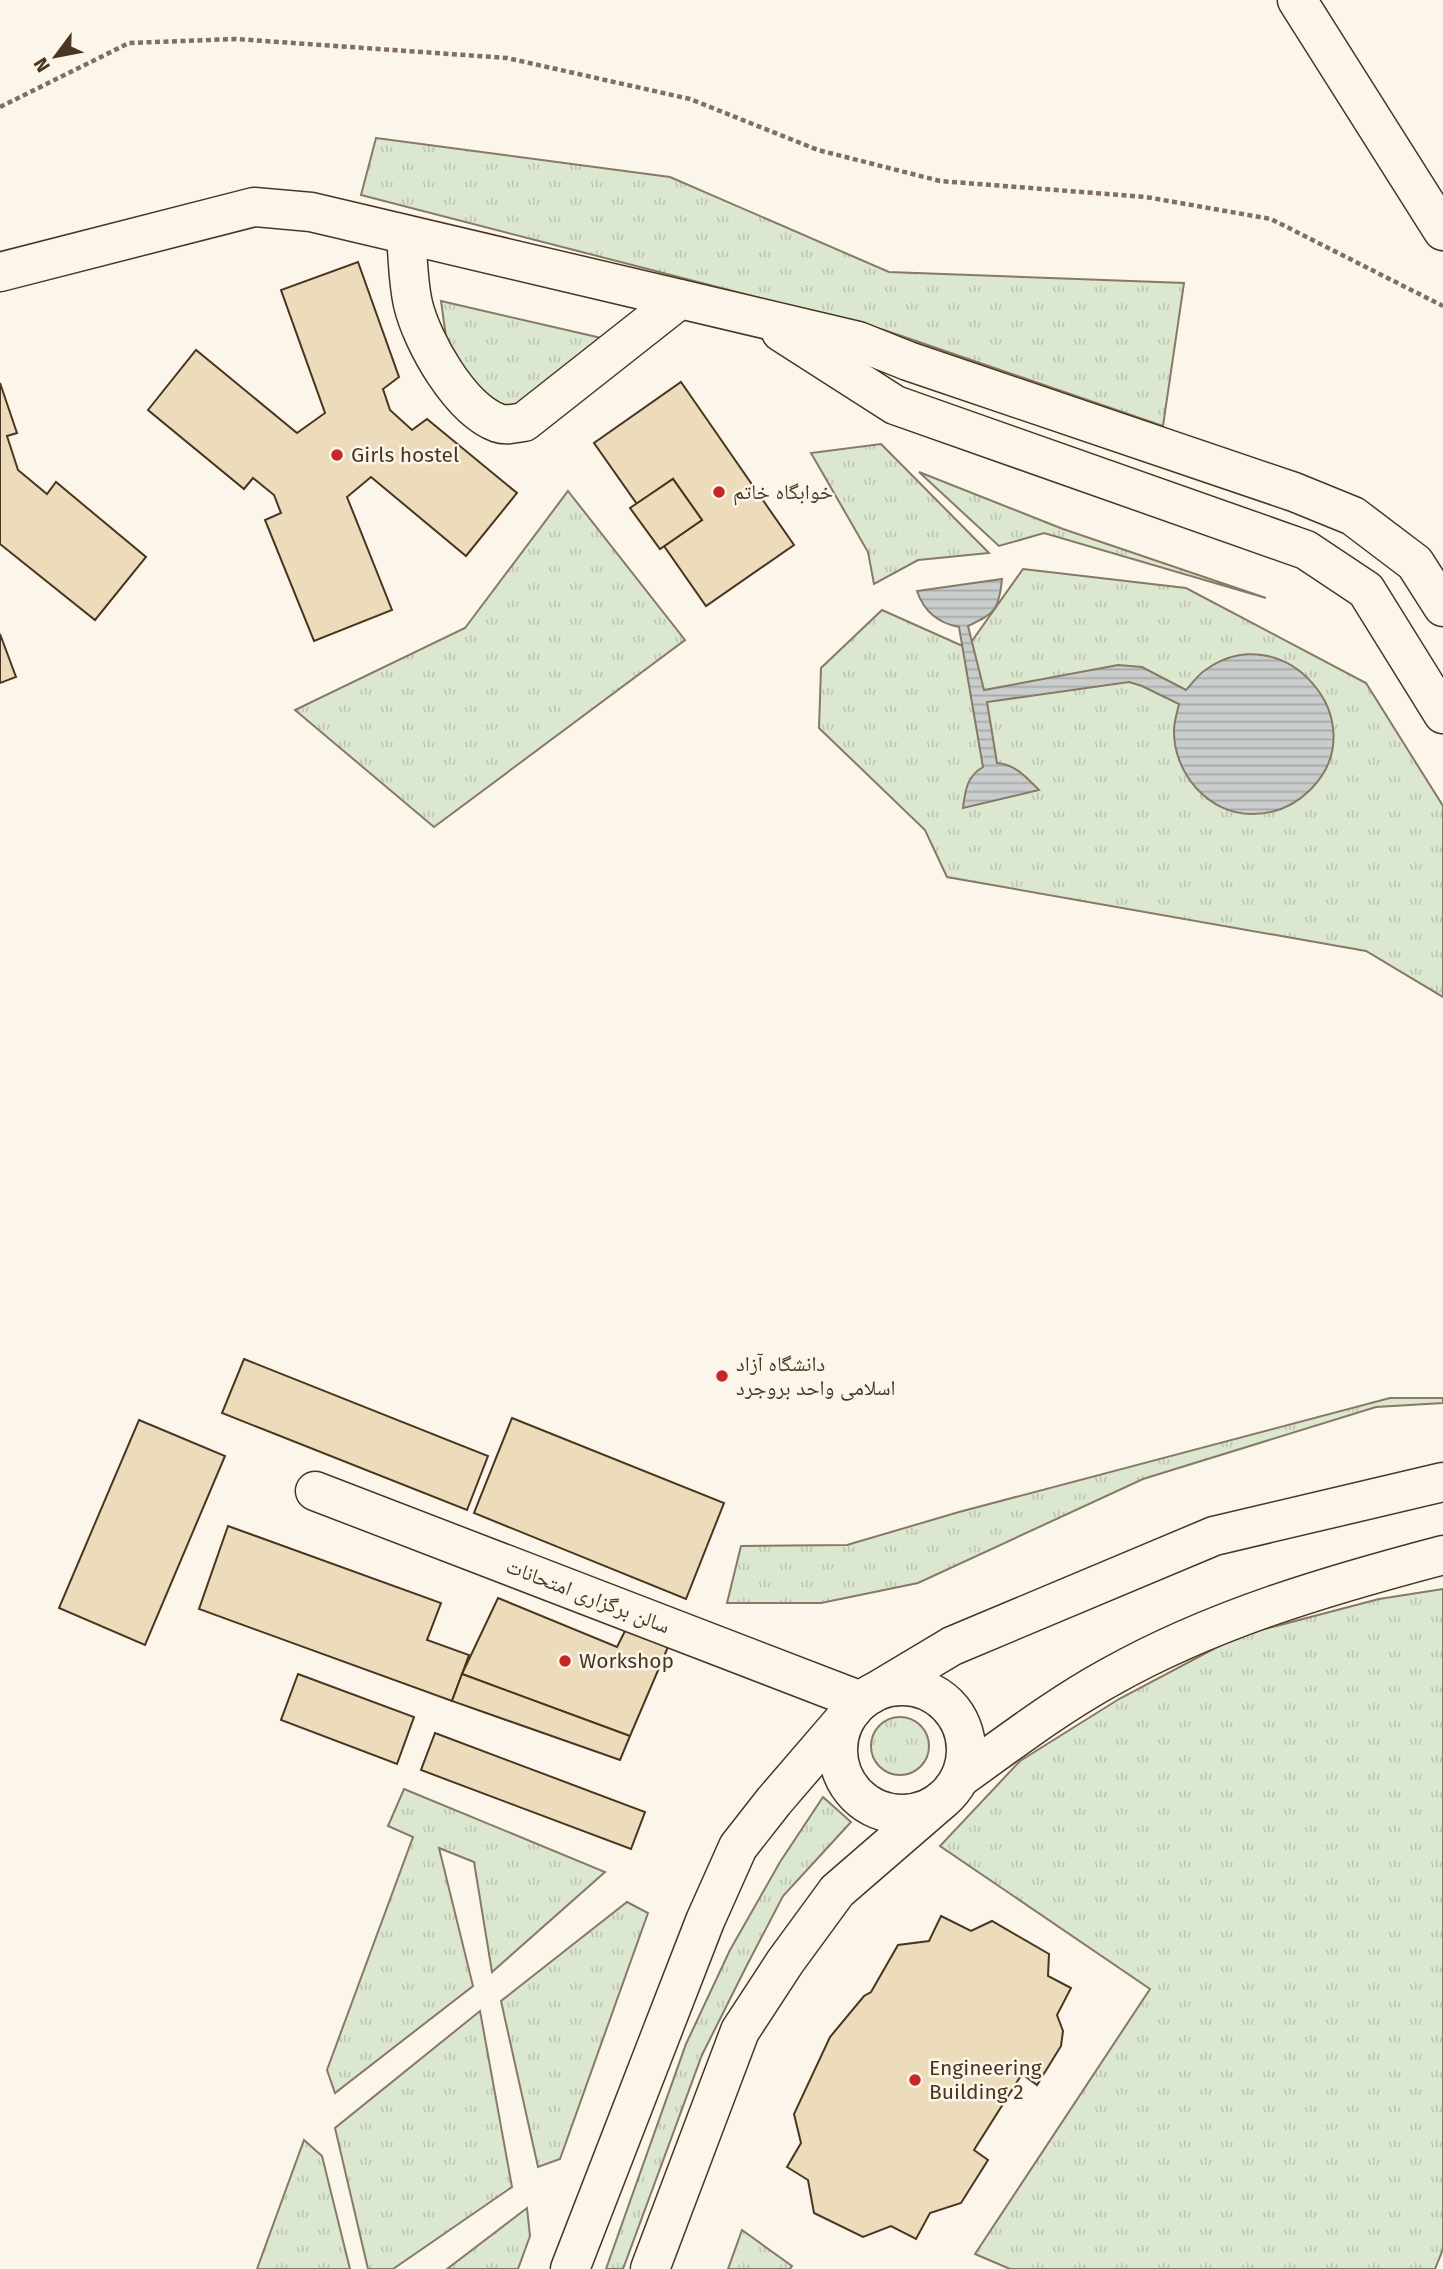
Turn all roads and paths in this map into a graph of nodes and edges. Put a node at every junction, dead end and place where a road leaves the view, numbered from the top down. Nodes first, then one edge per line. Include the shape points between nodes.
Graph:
1 (1297, 0) edge
2 (0, 107) edge
3 (1443, 231) edge
4 (406, 235) junction
5 (0, 272) edge
6 (680, 299) junction
7 (1443, 306) edge
8 (759, 318) junction
9 (908, 361) junction
10 (895, 405) junction
11 (1369, 529) junction
12 (1337, 570) junction
13 (1443, 607) edge
14 (1443, 714) edge
15 (1443, 1482) edge
16 (315, 1491) dead end
17 (1443, 1555) edge
18 (862, 1701) junction
19 (951, 1789) junction
20 (570, 2269) edge
21 (650, 2269) edge

1 - 3 main road
2 - 7 path via 129,43 236,39 507,58 691,99 818,150 940,181 1146,197 1270,219
4 - 5 main road via 311,212 254,207
4 - 6 main road
4 - 6 main road via 420,329 446,377 481,415 501,425 524,422
6 - 8 main road
8 - 9 main road via 858,341
8 - 10 main road
9 - 10 main road
9 - 11 main road via 1294,492 1353,516
10 - 12 main road via 1306,550
11 - 12 main road
11 - 13 main road via 1415,564
12 - 14 main road via 1366,590
15 - 18 main road via 1213,1536 952,1646
16 - 18 main road, سالن برگزاری امتحانات
17 - 19 main road via 1247,1613 1171,1647 1099,1683 1042,1719
18 - 19 main road via 888,1688 909,1686 945,1703 958,1718 965,1738 966,1758
18 - 19 main road via 844,1724 839,1742 839,1760 855,1794 888,1812 907,1814 925,1810
18 - 20 main road via 738,1847
19 - 21 main road via 836,1891 740,2031

